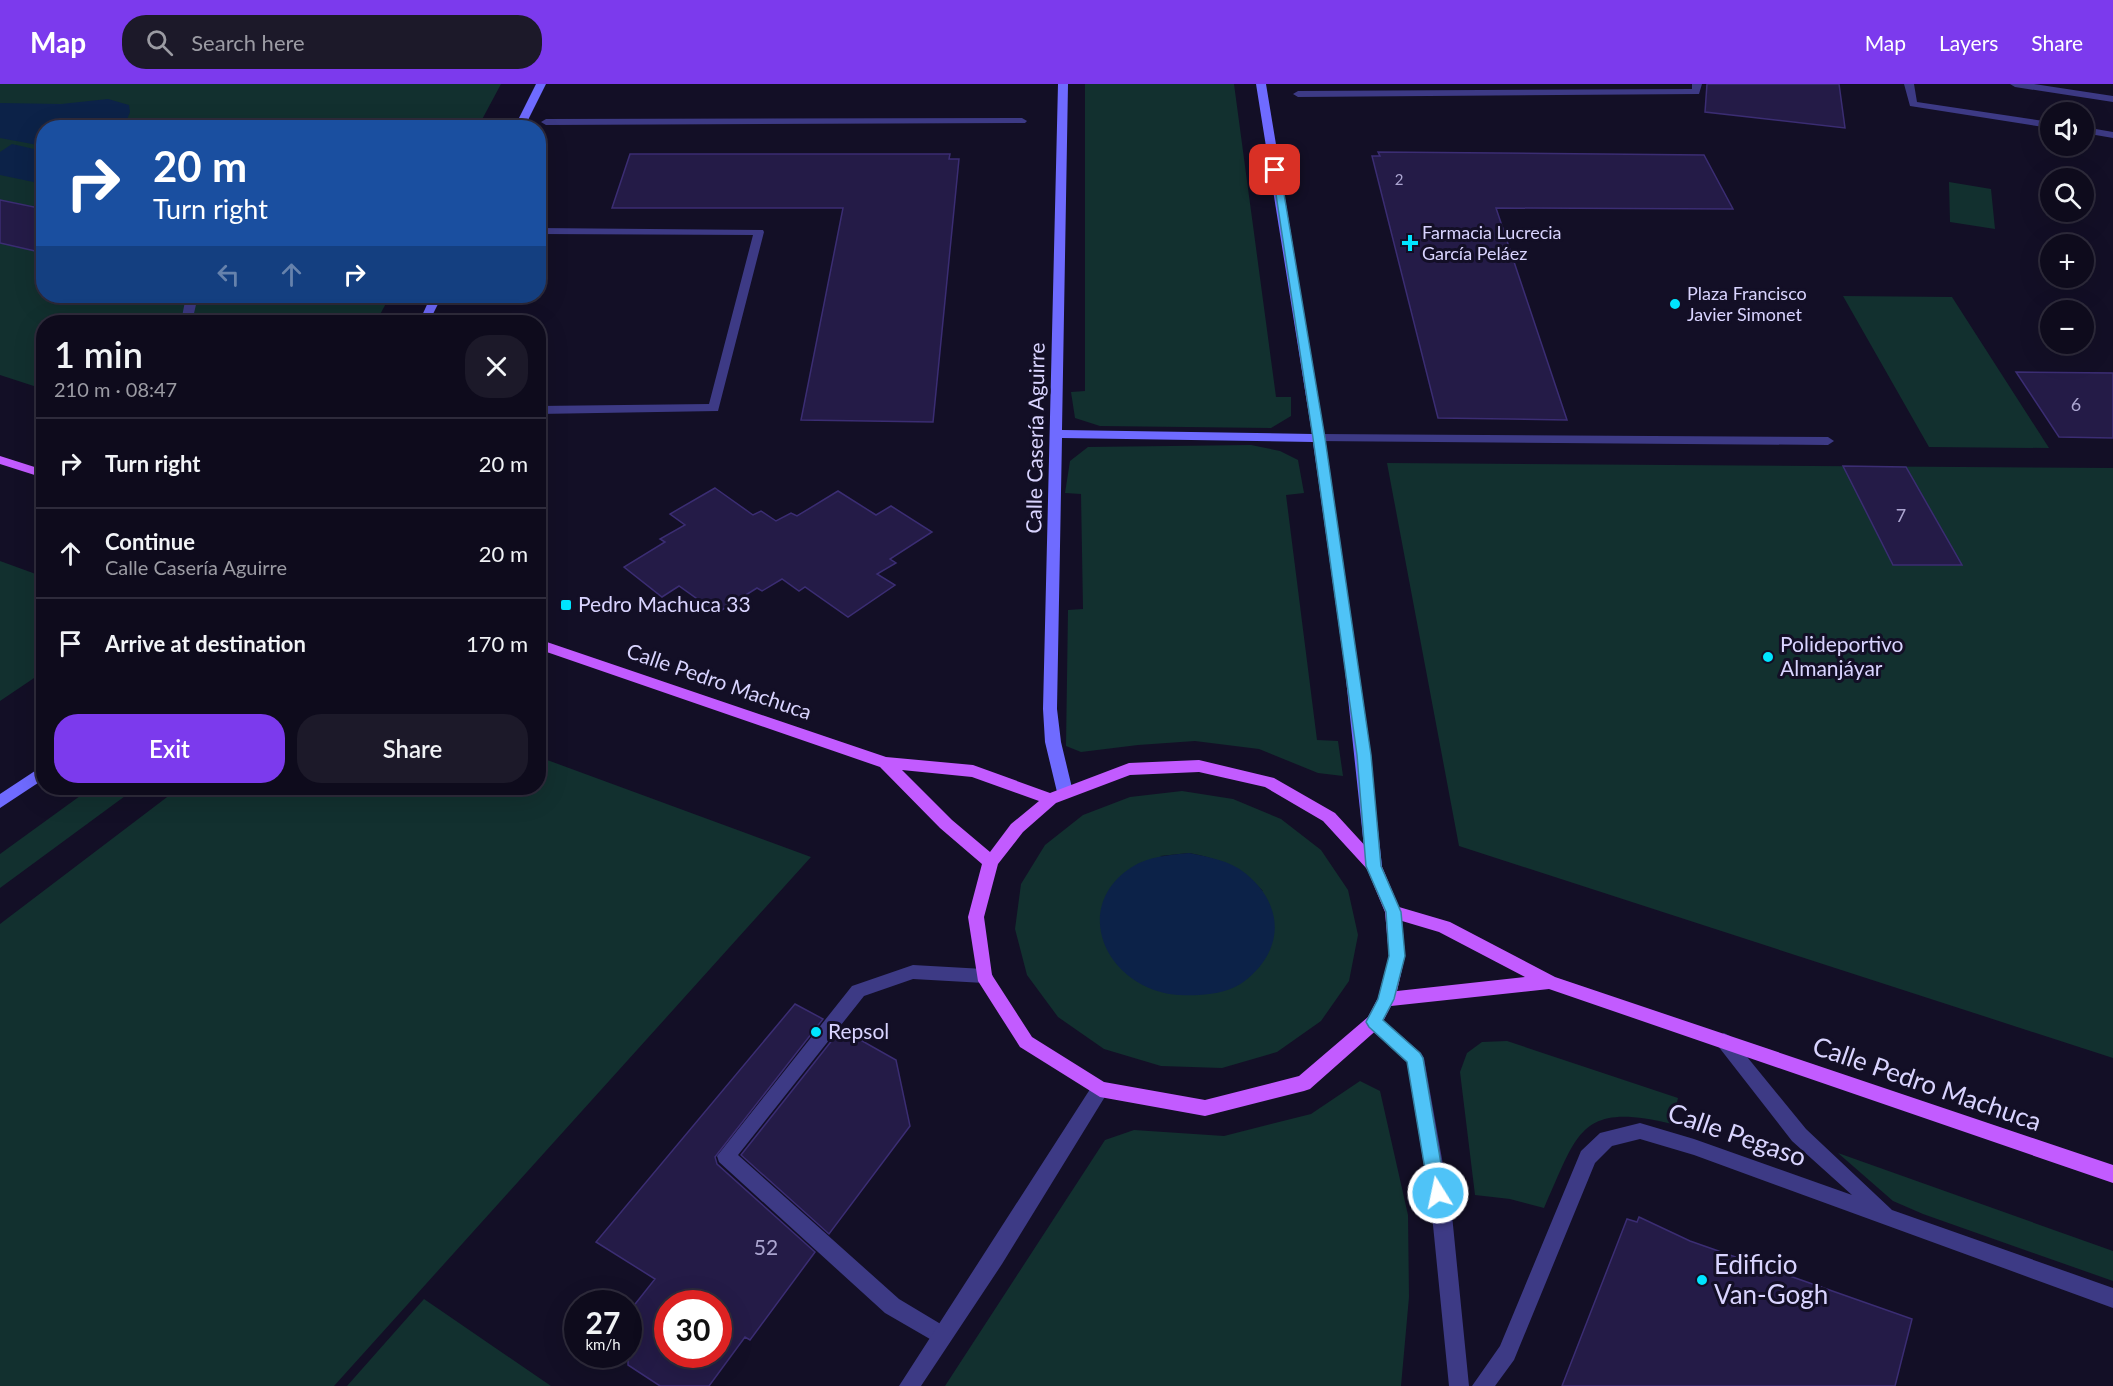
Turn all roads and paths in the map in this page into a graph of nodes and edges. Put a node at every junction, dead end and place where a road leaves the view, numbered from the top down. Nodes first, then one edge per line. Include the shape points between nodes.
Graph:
1 (541, 84) edge
2 (1063, 84) edge
3 (1261, 84) edge
4 (1696, 84) edge
5 (1909, 84) edge
6 (2015, 84) edge
7 (1597, 88) edge
8 (1634, 88) edge
9 (1298, 94) dead end
10 (2113, 99) edge
11 (523, 120) edge
12 (1022, 121) dead end
13 (546, 123) dead end
14 (2040, 123) edge
15 (2094, 132) edge
16 (2113, 135) edge
17 (546, 231) edge
18 (546, 410) edge
19 (1054, 434) junction
20 (1319, 438) junction
21 (1827, 441) dead end
22 (0, 460) edge
23 (36, 471) edge
24 (546, 647) edge
25 (885, 763) junction
26 (36, 777) edge
27 (1058, 796) junction
28 (0, 802) edge
29 (992, 862) junction
30 (1374, 866) junction
31 (1393, 912) junction
32 (984, 976) junction
33 (1549, 982) junction
34 (1386, 999) junction
35 (1374, 1022) junction
36 (1724, 1041) junction
37 (1100, 1089) junction
38 (2113, 1174) edge
39 (1891, 1218) junction
40 (2113, 1298) edge
41 (942, 1336) junction
42 (909, 1386) edge
43 (1459, 1386) edge
44 (1482, 1386) edge

1 - 11 main road
2 - 19 main road, Calle Casería Aguirre
3 - 20 main road
4 - 8 street via 1696,92
5 - 14 street via 1913,104
6 - 10 street
7 - 8 street
7 - 9 street
12 - 13 street
15 - 16 street
17 - 18 street via 759,232 714,408
19 - 20 main road
19 - 27 main road, Calle Casería Aguirre via 1050,709
20 - 21 street
20 - 30 main road via 1364,755
22 - 23 main road
24 - 25 main road, Calle Pedro Machuca
25 - 27 main road, Calle Pedro Machuca via 973,771
25 - 29 main road, Calle Pedro Machuca via 946,824
26 - 28 main road
27 - 29 main road via 1017,828
27 - 30 main road via 1129,770 1199,766 1269,783 1329,817
29 - 32 main road via 976,917
30 - 31 main road
31 - 33 main road, Calle Pedro Machuca via 1444,927
31 - 34 main road via 1397,956
32 - 37 main road via 1026,1041
32 - 41 street via 913,972 858,991 726,1156 892,1306
33 - 34 main road, Calle Pedro Machuca
33 - 36 main road, Calle Pedro Machuca
34 - 35 main road
35 - 37 main road via 1304,1083 1205,1108
35 - 43 street via 1415,1058 1442,1215
36 - 38 main road, Calle Pedro Machuca
36 - 39 street via 1799,1136
37 - 41 street
39 - 40 street, Calle Pegaso
39 - 44 street, Calle Pegaso via 1640,1131 1607,1139 1588,1157 1507,1353
41 - 42 street

